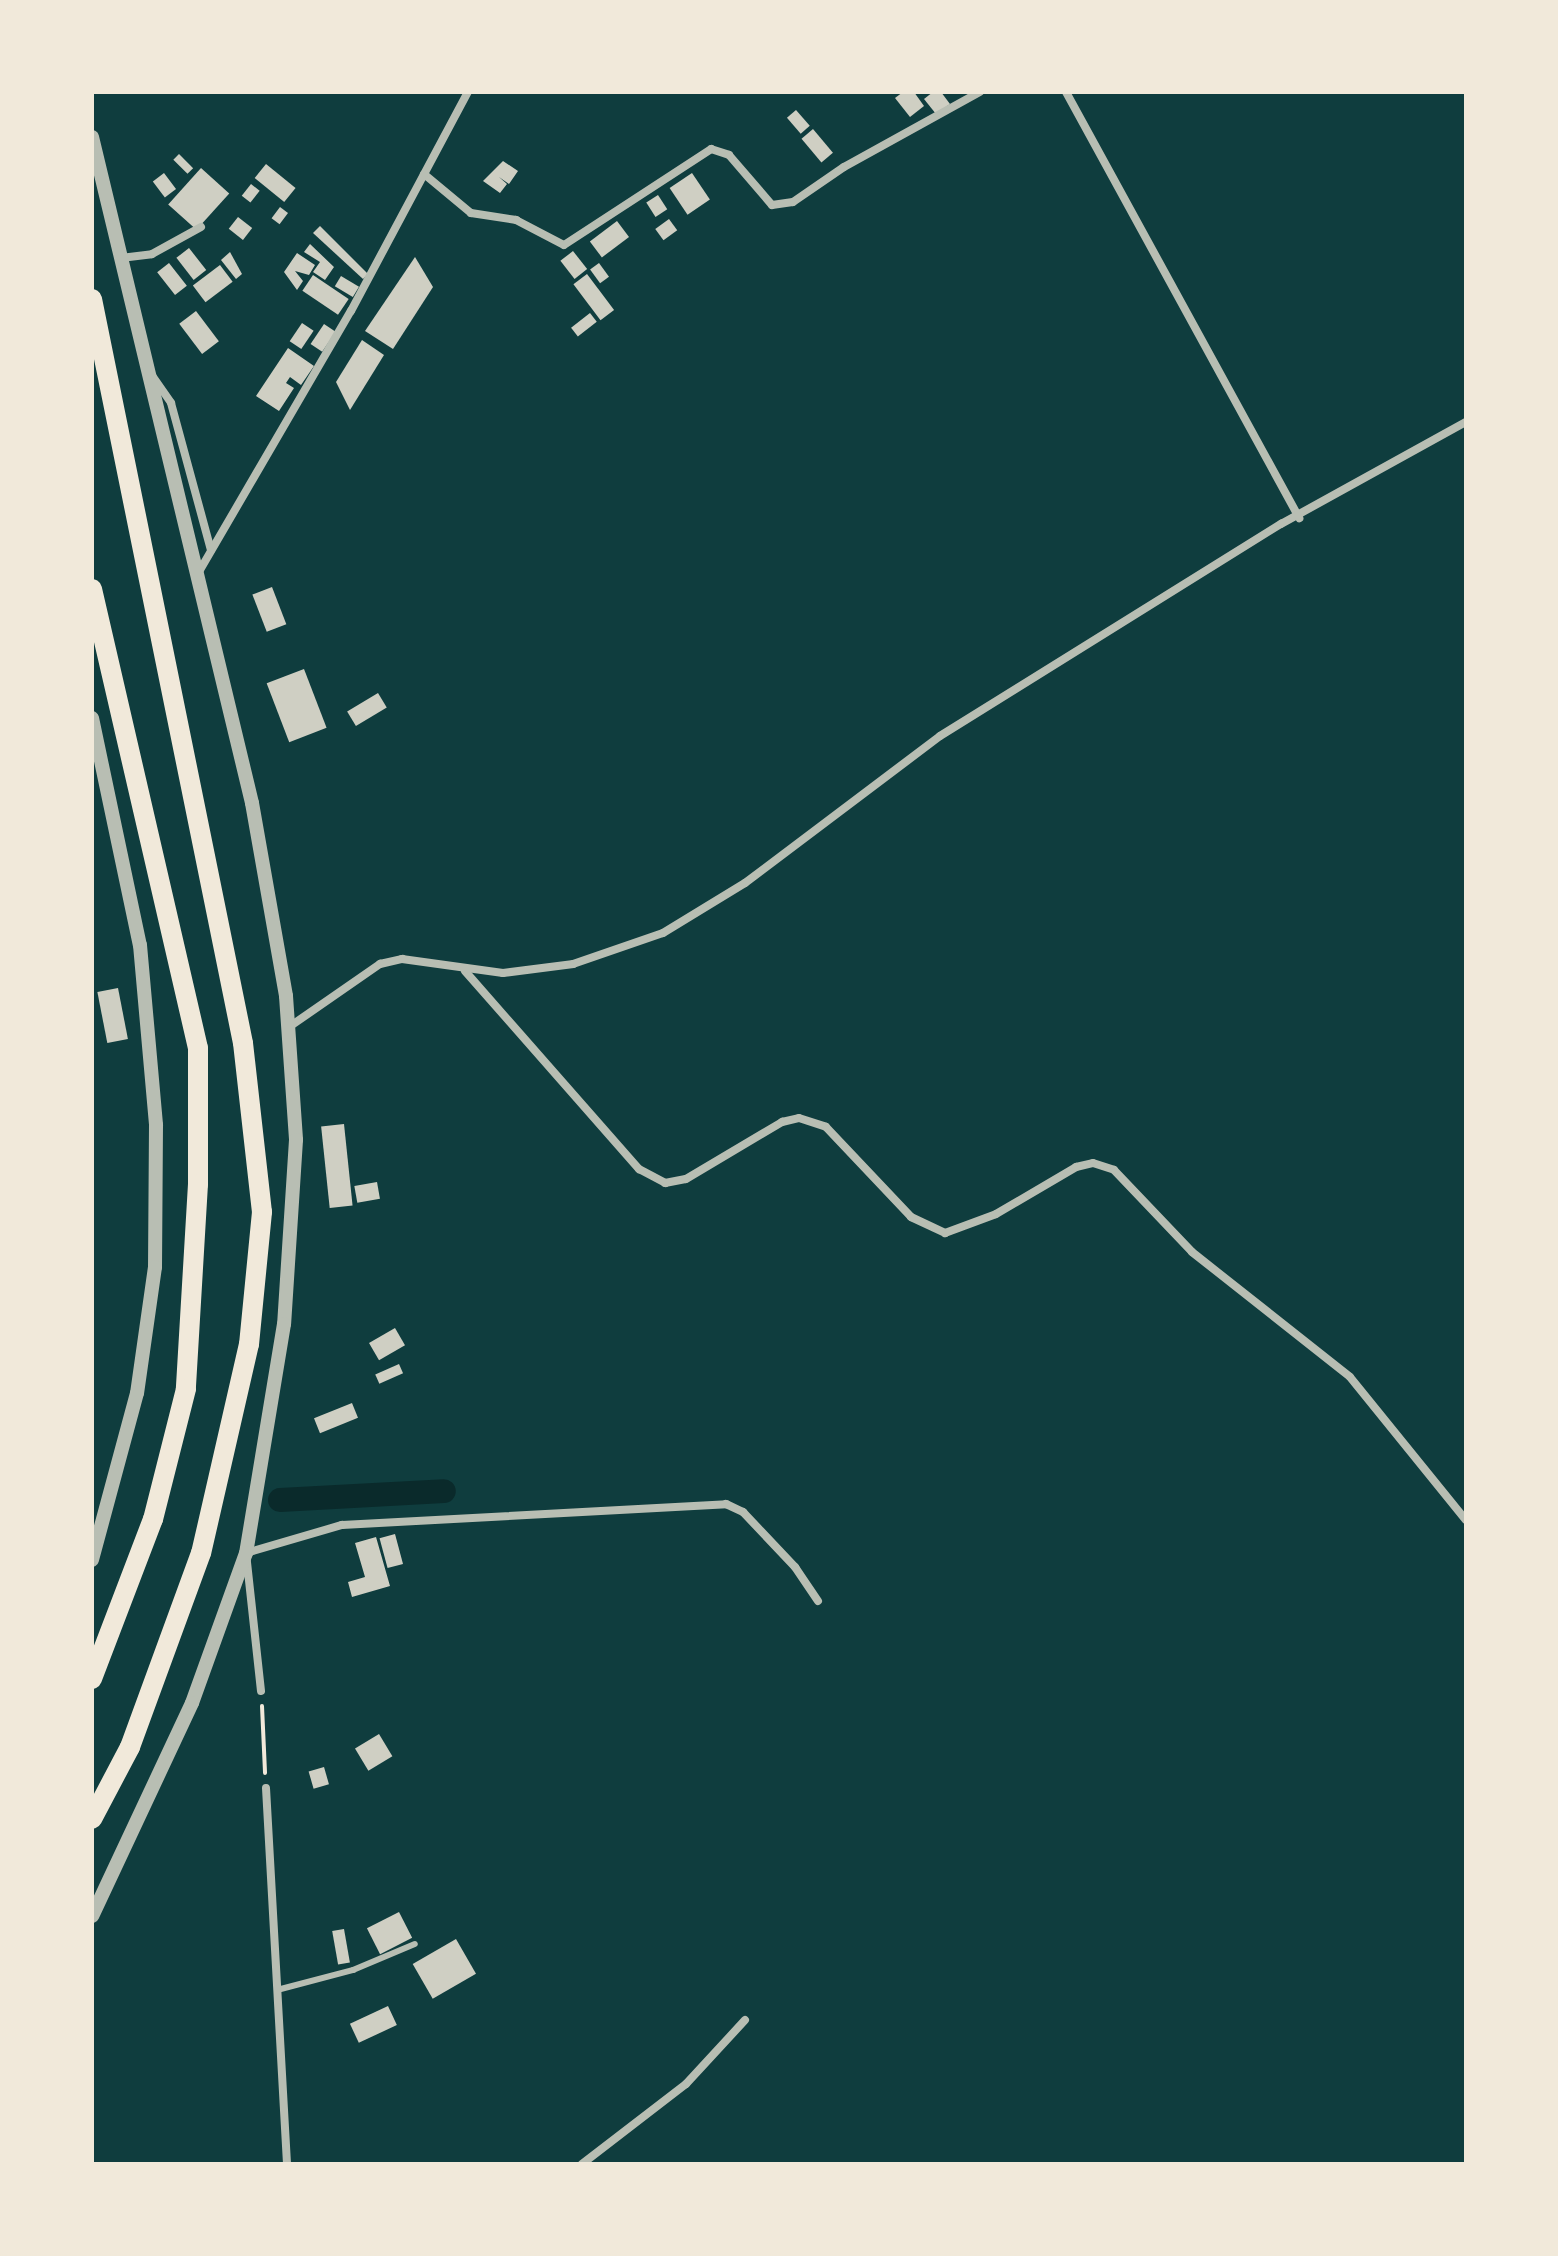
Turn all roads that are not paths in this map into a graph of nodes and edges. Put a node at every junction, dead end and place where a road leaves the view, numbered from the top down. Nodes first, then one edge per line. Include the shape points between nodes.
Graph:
1 (468, 92) edge
2 (980, 92) edge
3 (1066, 92) edge
4 (964, 96) edge
5 (92, 137) edge
6 (424, 174) junction
7 (201, 227) dead end
8 (121, 258) junction
9 (92, 299) edge
10 (150, 373) junction
11 (1466, 422) edge
12 (1299, 518) junction
13 (211, 550) junction
14 (200, 570) junction
15 (92, 589) edge
16 (92, 718) edge
17 (465, 971) junction
18 (288, 1028) junction
19 (1466, 1520) edge
20 (95, 1543) edge
21 (246, 1553) junction
22 (92, 1560) edge
23 (818, 1601) dead end
24 (92, 1679) edge
25 (261, 1691) road end
26 (266, 1788) road end
27 (92, 1819) edge
28 (92, 1916) edge
29 (415, 1944) dead end
30 (277, 1990) junction
31 (745, 2020) dead end
32 (287, 2164) edge
33 (582, 2164) edge

1 - 6 street
2 - 4 street
3 - 12 street
4 - 6 street via 781,206 766,200 729,155 711,149 564,245 516,220 471,213
5 - 8 street
6 - 13 street via 351,311
7 - 8 street via 152,254
8 - 10 street
9 - 27 highway via 243,1043 262,1212 249,1344 201,1553 130,1747
10 - 13 street via 171,403
10 - 14 street
11 - 12 street
12 - 17 street via 1281,524 940,736 700,913 627,949 573,964
13 - 14 street
14 - 18 street via 252,803
15 - 24 highway via 198,1048 198,1139 186,1389 153,1519
16 - 20 street via 140,945 156,1125 155,1267 137,1393
17 - 18 street via 402,959 380,964
17 - 19 street via 639,1169 665,1183 686,1179 782,1122 799,1118 826,1127 911,1217 945,1233 996,1214 1076,1167 1093,1163 1114,1170 1192,1252 1350,1377
18 - 21 street via 296,1140 284,1324
20 - 22 street
21 - 23 street via 342,1525 713,1503 743,1512 795,1567
21 - 25 street
21 - 28 street via 192,1703
26 - 30 street
29 - 30 lane via 353,1970
30 - 32 street
31 - 33 street via 686,2084

